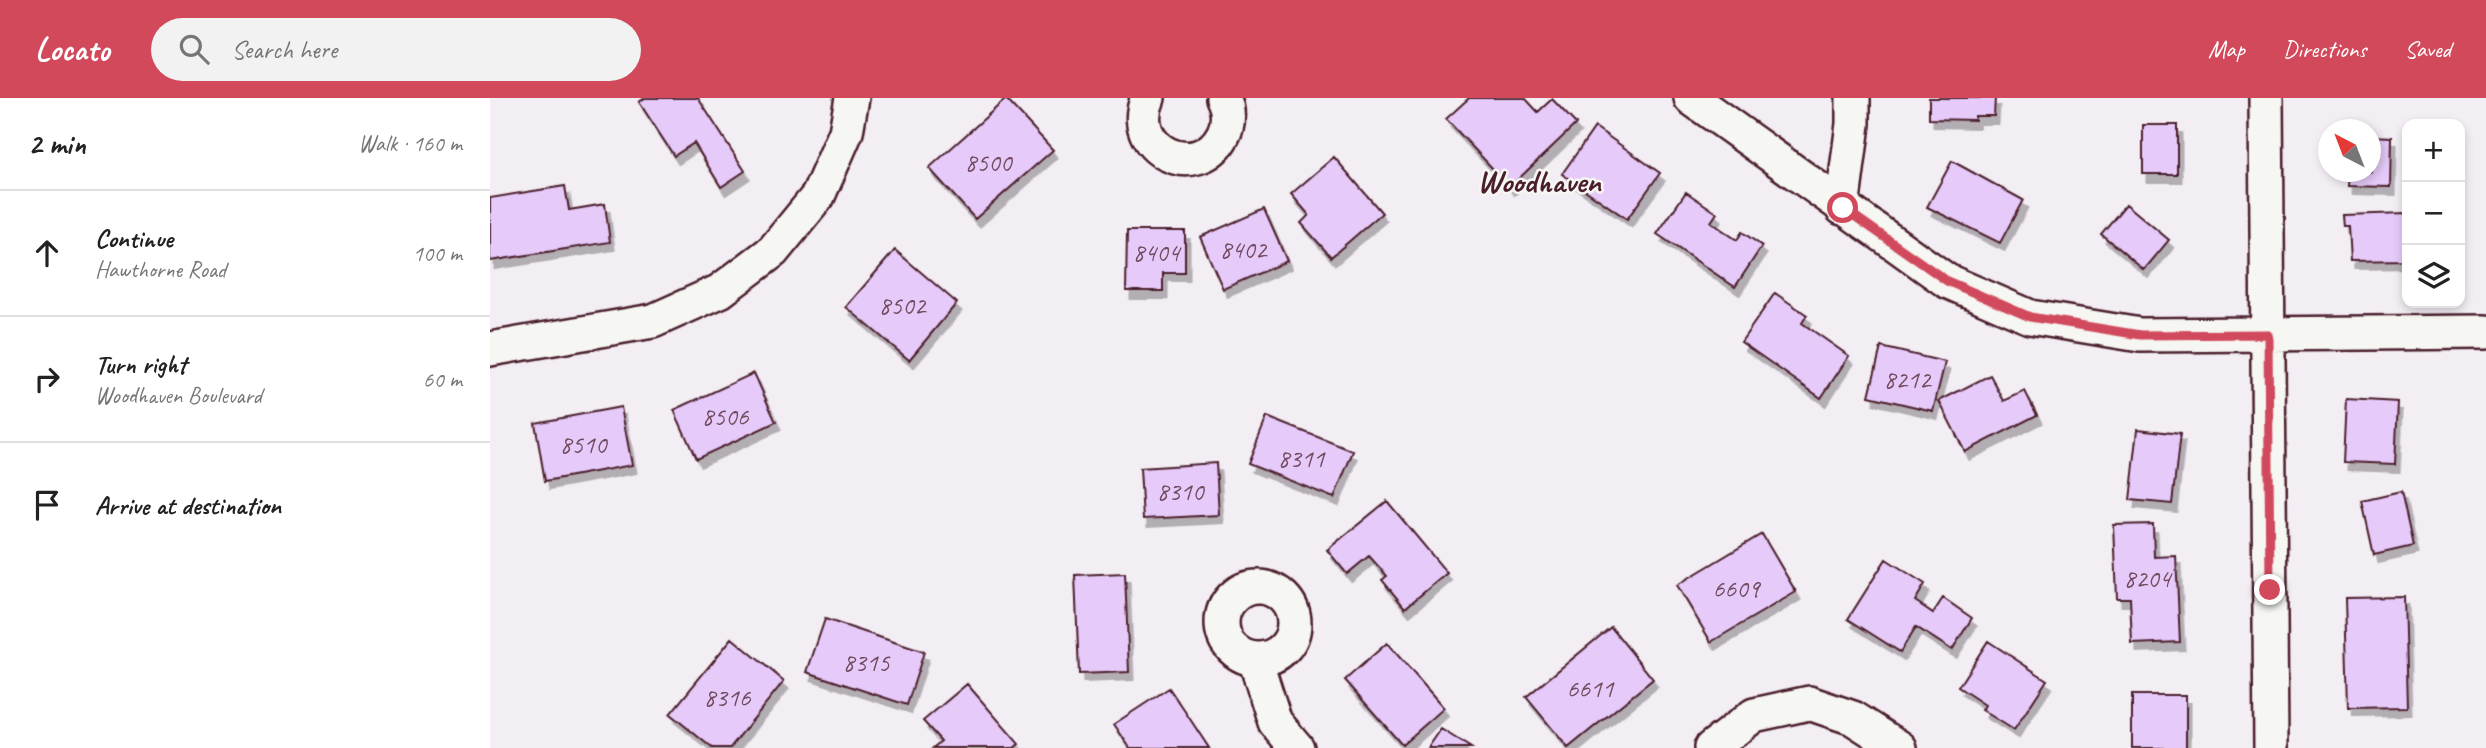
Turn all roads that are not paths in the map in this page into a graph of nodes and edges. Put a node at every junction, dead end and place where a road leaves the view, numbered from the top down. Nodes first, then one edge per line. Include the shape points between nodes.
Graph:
1 (852, 98) edge
2 (1149, 98) edge
3 (1223, 98) edge
4 (1691, 98) edge
5 (1853, 98) edge
6 (2266, 98) edge
7 (1843, 208) junction
8 (2486, 332) edge
9 (2268, 334) junction
10 (490, 349) edge
11 (1255, 659) dead end
12 (1297, 748) edge
13 (1711, 748) edge
14 (1900, 748) edge
15 (2271, 748) edge

1 - 10 street via 846,132 818,196 773,251 720,291 653,321
2 - 3 street via 1144,114 1150,139 1158,149 1182,159 1196,158 1218,144 1228,117
4 - 7 street
5 - 7 street
6 - 9 street
7 - 9 street via 1947,281 2030,317 2140,335
8 - 9 street
9 - 15 street
11 - 12 street via 1275,722
13 - 14 street via 1754,715 1809,703 1853,718

